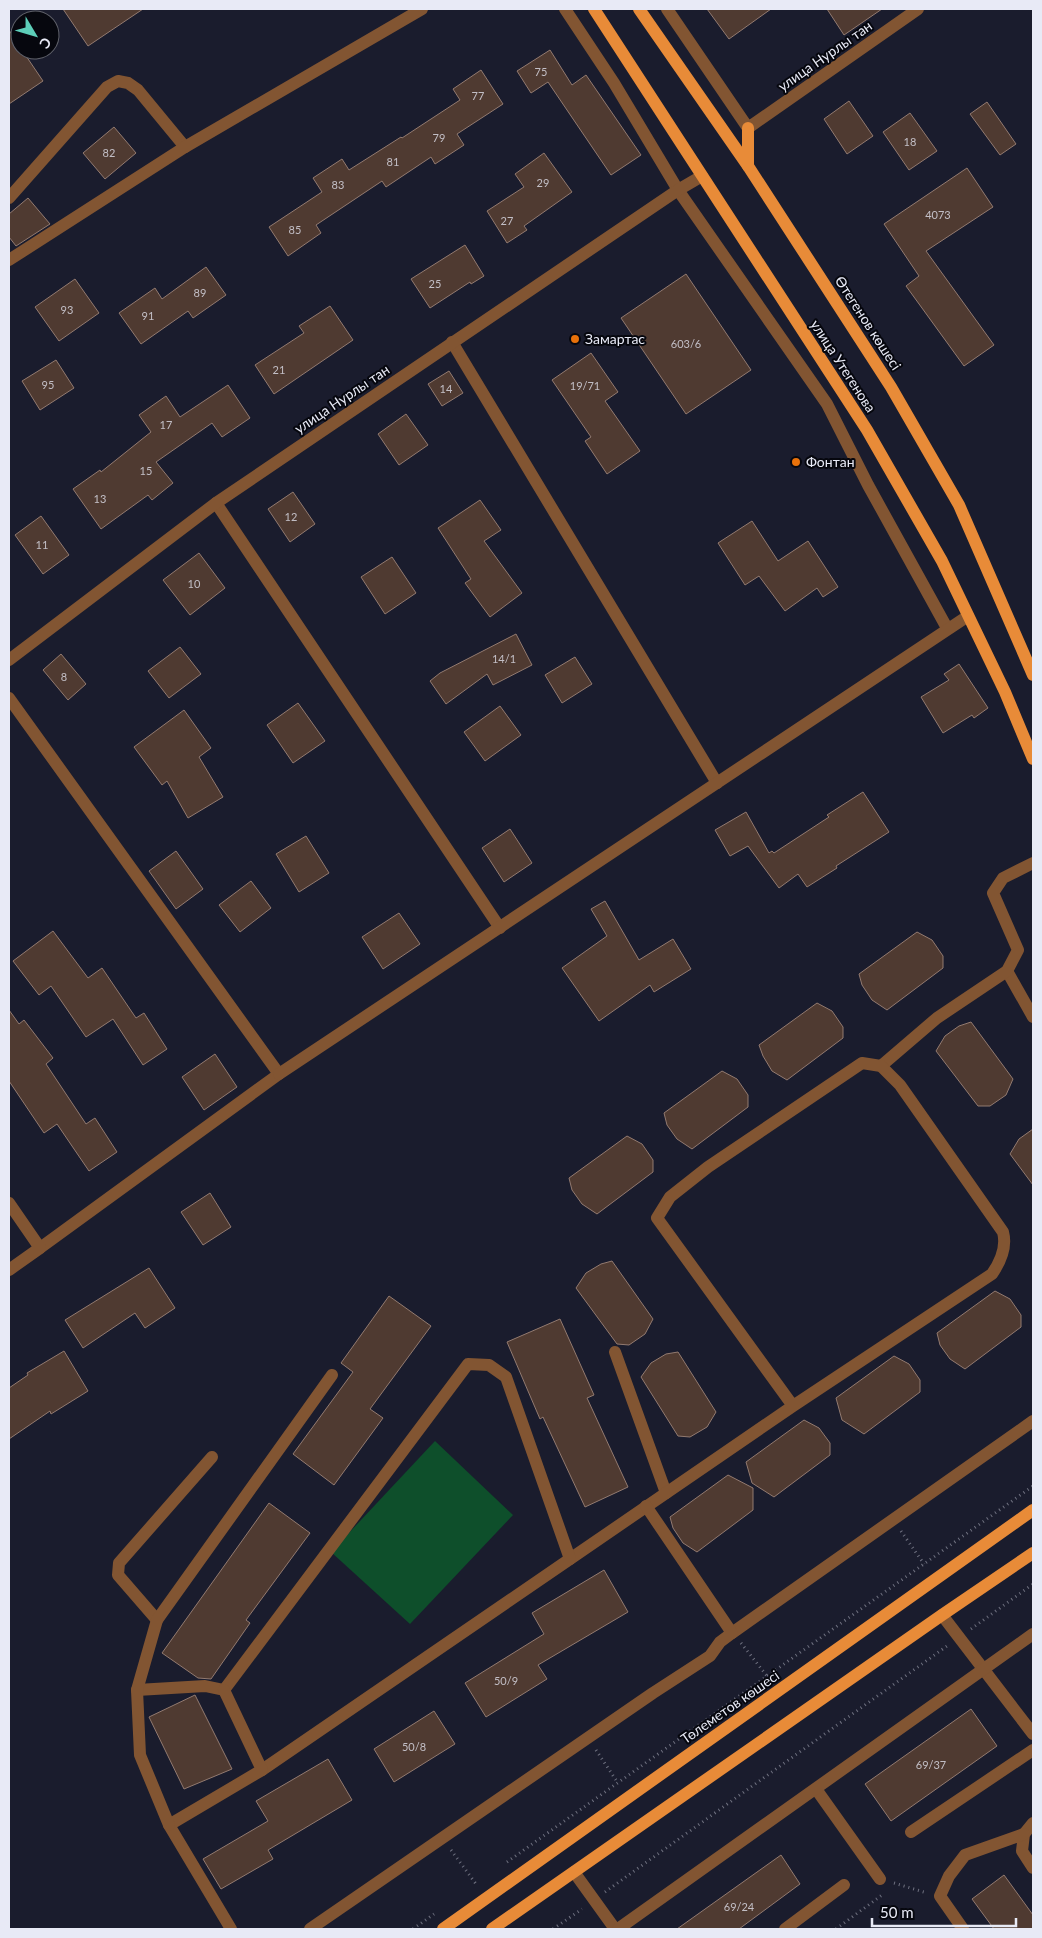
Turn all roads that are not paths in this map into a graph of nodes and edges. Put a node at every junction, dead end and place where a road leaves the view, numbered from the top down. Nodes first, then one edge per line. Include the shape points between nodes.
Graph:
1 (422, 9) edge
2 (564, 9) edge
3 (594, 9) edge
4 (639, 9) edge
5 (667, 9) edge
6 (918, 9) edge
7 (748, 128) junction
8 (185, 147) junction
9 (748, 166) junction
10 (702, 176) junction
11 (678, 190) junction
12 (9, 198) edge
13 (9, 260) edge
14 (452, 342) junction
15 (216, 503) junction
16 (968, 616) junction
17 (947, 628) junction
18 (9, 660) edge
19 (1033, 675) edge
20 (9, 698) edge
21 (1033, 758) edge
22 (717, 783) junction
23 (1033, 863) edge
24 (500, 928) junction
25 (1007, 972) junction
26 (1033, 1016) edge
27 (881, 1066) junction
28 (279, 1074) junction
29 (9, 1203) edge
30 (40, 1248) junction
31 (9, 1270) edge
32 (615, 1352) dead end
33 (332, 1375) dead end
34 (792, 1406) junction
35 (1033, 1421) edge
36 (212, 1457) dead end
37 (666, 1493) junction
38 (646, 1506) junction
39 (1033, 1510) edge
40 (1033, 1553) edge
41 (570, 1559) junction
42 (942, 1615) junction
43 (156, 1620) junction
44 (732, 1633) junction
45 (1033, 1634) edge
46 (984, 1670) junction
47 (137, 1690) junction
48 (224, 1690) junction
49 (1033, 1734) edge
50 (1033, 1750) edge
51 (262, 1770) junction
52 (816, 1789) junction
53 (1033, 1823) edge
54 (169, 1826) junction
55 (911, 1832) dead end
56 (1024, 1834) junction
57 (1033, 1868) edge
58 (574, 1872) junction
59 (880, 1880) road end
60 (844, 1885) dead end
61 (231, 1929) edge
62 (310, 1929) edge
63 (443, 1929) edge
64 (492, 1929) edge
65 (617, 1929) edge
66 (785, 1929) edge
67 (963, 1929) edge

1 - 8 street
2 - 11 street via 609,74
3 - 10 main road, улица Утегенова
4 - 9 main road, Өтегенов көшесі
5 - 7 street
6 - 7 street, улица Нурлы тан
7 - 9 main road
8 - 12 street via 138,90 118,81 107,87
8 - 13 street
9 - 19 main road, Өтегенов көшесі via 891,387 959,505
10 - 11 street, улица Нурлы тан
10 - 16 main road, улица Утегенова via 867,430 942,561
11 - 14 street, улица Нурлы тан
11 - 17 street via 827,404
14 - 15 street, улица Нурлы тан
14 - 22 street
15 - 18 street, улица Нурлы тан
15 - 24 street
16 - 17 street
16 - 21 main road, улица Утегенова
17 - 22 street
20 - 28 street
22 - 24 street
23 - 25 street via 1003,878 993,893 1018,950
24 - 28 street
25 - 26 street
25 - 27 street via 937,1018
27 - 34 street via 900,1085 989,1210 1003,1232 1004,1251 992,1274
27 - 34 street via 862,1063 732,1151 670,1197 657,1218
28 - 30 street
29 - 30 street
30 - 31 street
32 - 37 street
33 - 43 street
34 - 37 street
35 - 44 street
36 - 43 street via 119,1563 118,1575
37 - 38 street
38 - 41 street
38 - 44 street
39 - 63 main road, Төлеметов көшесі
40 - 42 main road
41 - 48 street via 506,1377 489,1365 468,1364
41 - 51 street
42 - 46 street
42 - 58 main road
43 - 47 street
44 - 62 street via 710,1656
45 - 46 street
46 - 49 street
46 - 52 street
47 - 48 street via 205,1686
47 - 54 street via 140,1755
48 - 51 street
50 - 55 street
51 - 54 street
52 - 59 street
52 - 65 street
53 - 56 street
54 - 61 street
56 - 57 street via 1022,1851
56 - 67 street via 965,1854 949,1876 940,1896
58 - 64 main road
58 - 65 street
60 - 66 street

